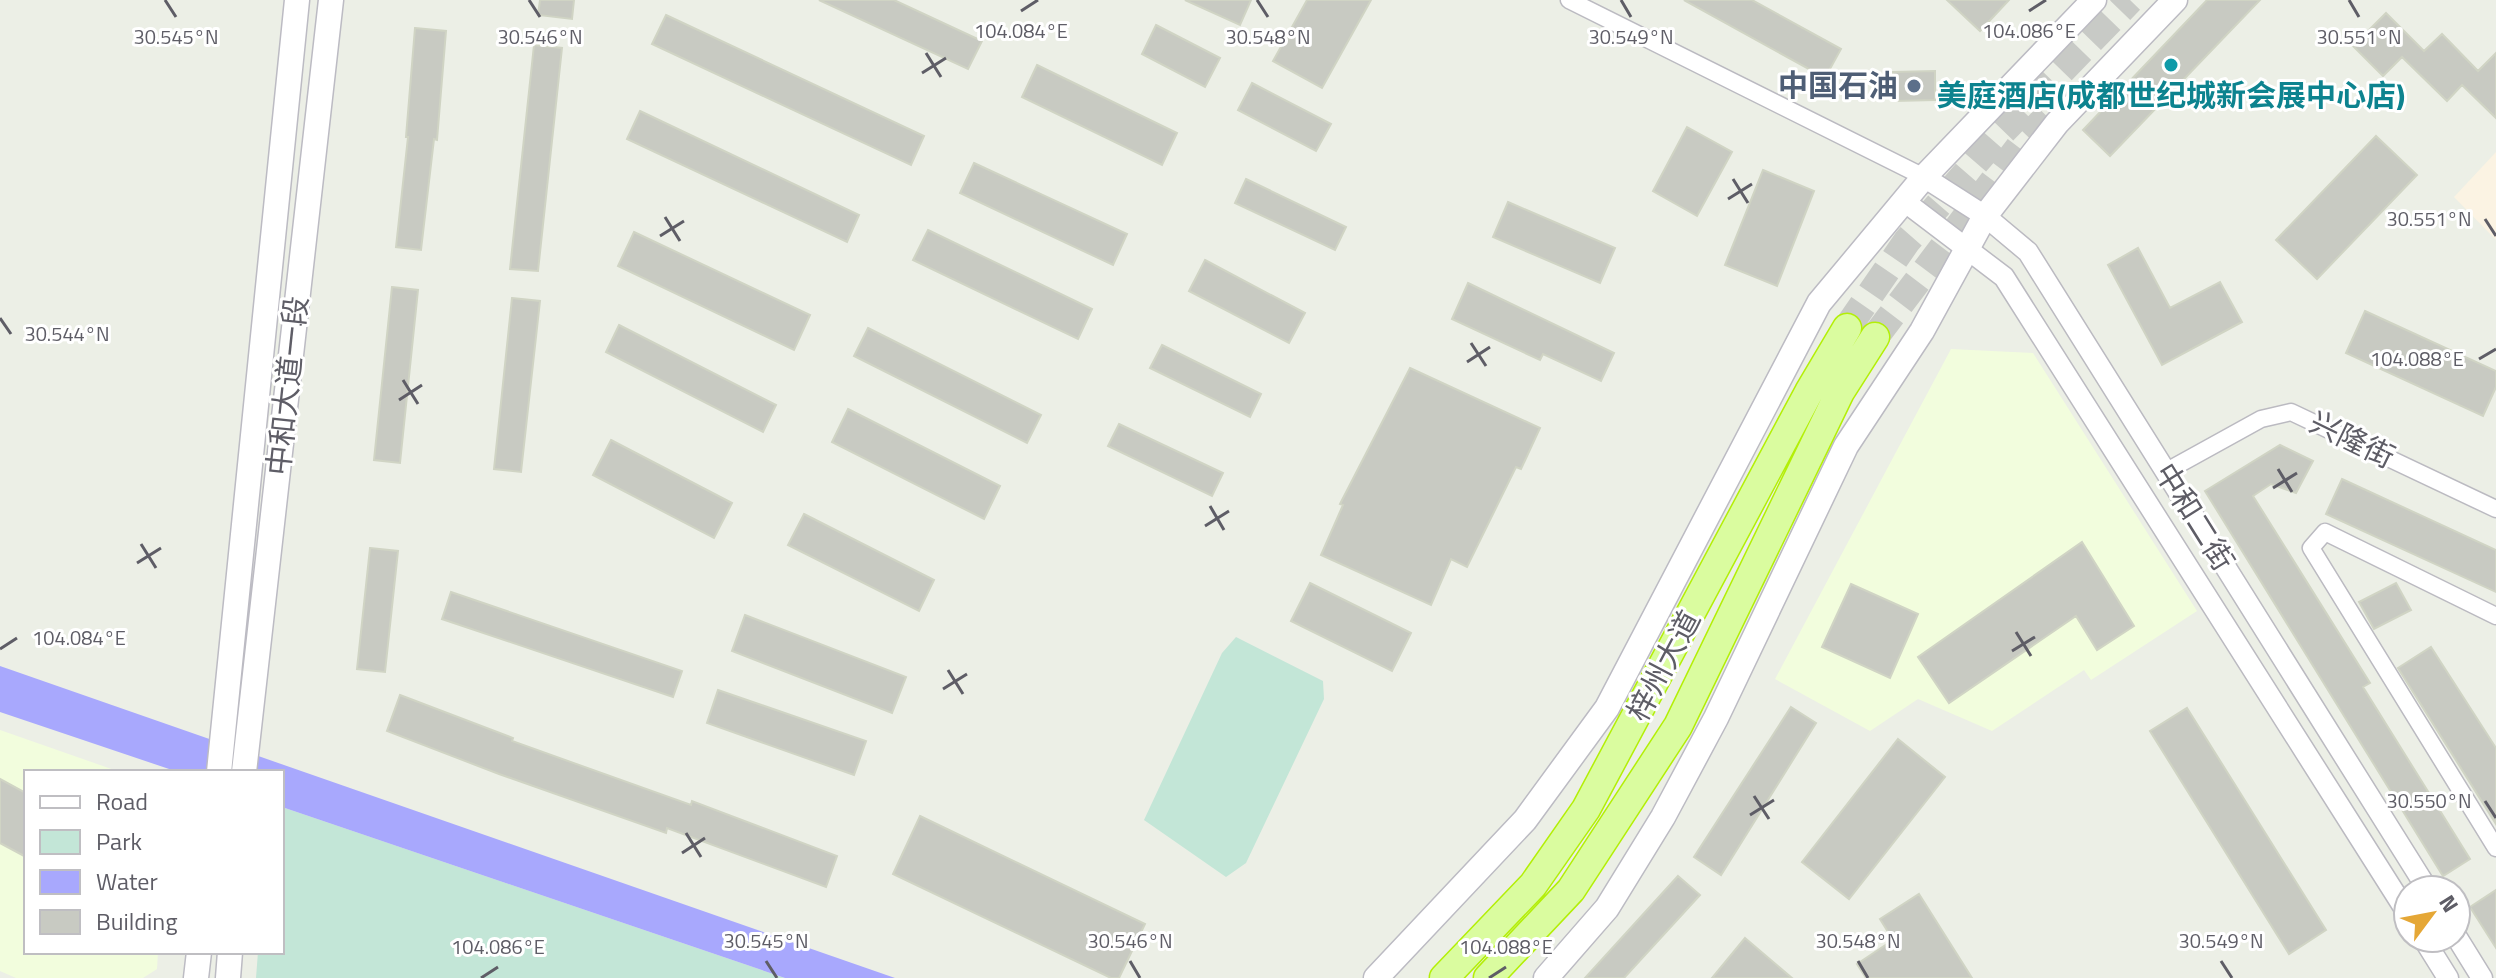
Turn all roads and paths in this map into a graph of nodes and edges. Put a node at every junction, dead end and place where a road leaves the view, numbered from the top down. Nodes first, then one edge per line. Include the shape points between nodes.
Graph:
1 (297, 0) edge
2 (331, 0) edge
3 (1569, 0) edge
4 (2094, 0) edge
5 (2175, 0) edge
6 (1924, 177) junction
7 (1904, 201) junction
8 (1985, 216) junction
9 (1967, 248) junction
10 (1847, 328) tunnel mouth
11 (1875, 337) tunnel mouth
12 (2165, 472) junction
13 (2496, 509) edge
14 (2496, 616) edge
15 (219, 770) edge
16 (244, 770) edge
17 (2496, 848) edge
18 (2418, 874) edge
19 (2392, 889) edge
20 (199, 954) edge
21 (230, 954) edge
22 (2433, 954) edge
23 (2467, 954) edge
24 (196, 978) edge
25 (228, 978) edge
26 (1376, 978) edge
27 (1444, 978) edge
28 (1488, 978) edge
29 (1546, 978) edge
30 (2448, 978) edge
31 (2482, 978) edge

1 - 15 main road, 中和大道一段
2 - 16 main road, 中和大道一段
3 - 6 street
4 - 6 main road
5 - 8 main road via 2057,123
6 - 7 main road
6 - 8 street, 中和二街
7 - 9 street, 中和二街
7 - 26 main road via 1819,303 1607,708 1525,820
8 - 9 main road
8 - 12 street, 中和二街 via 2028,252
9 - 19 street, 中和二街 via 2004,277
9 - 29 main road via 1922,331 1846,446 1663,817 1607,908
10 - 27 highway, 梓州大道 via 1586,809 1533,885
11 - 28 highway, 梓州大道 via 1840,392 1678,726 1571,890
12 - 13 street, 兴隆街 via 2261,419 2291,412
12 - 18 street, 中和二街
14 - 17 street via 2325,532 2311,548
20 - 24 main road
21 - 25 main road
22 - 30 street
23 - 31 street

